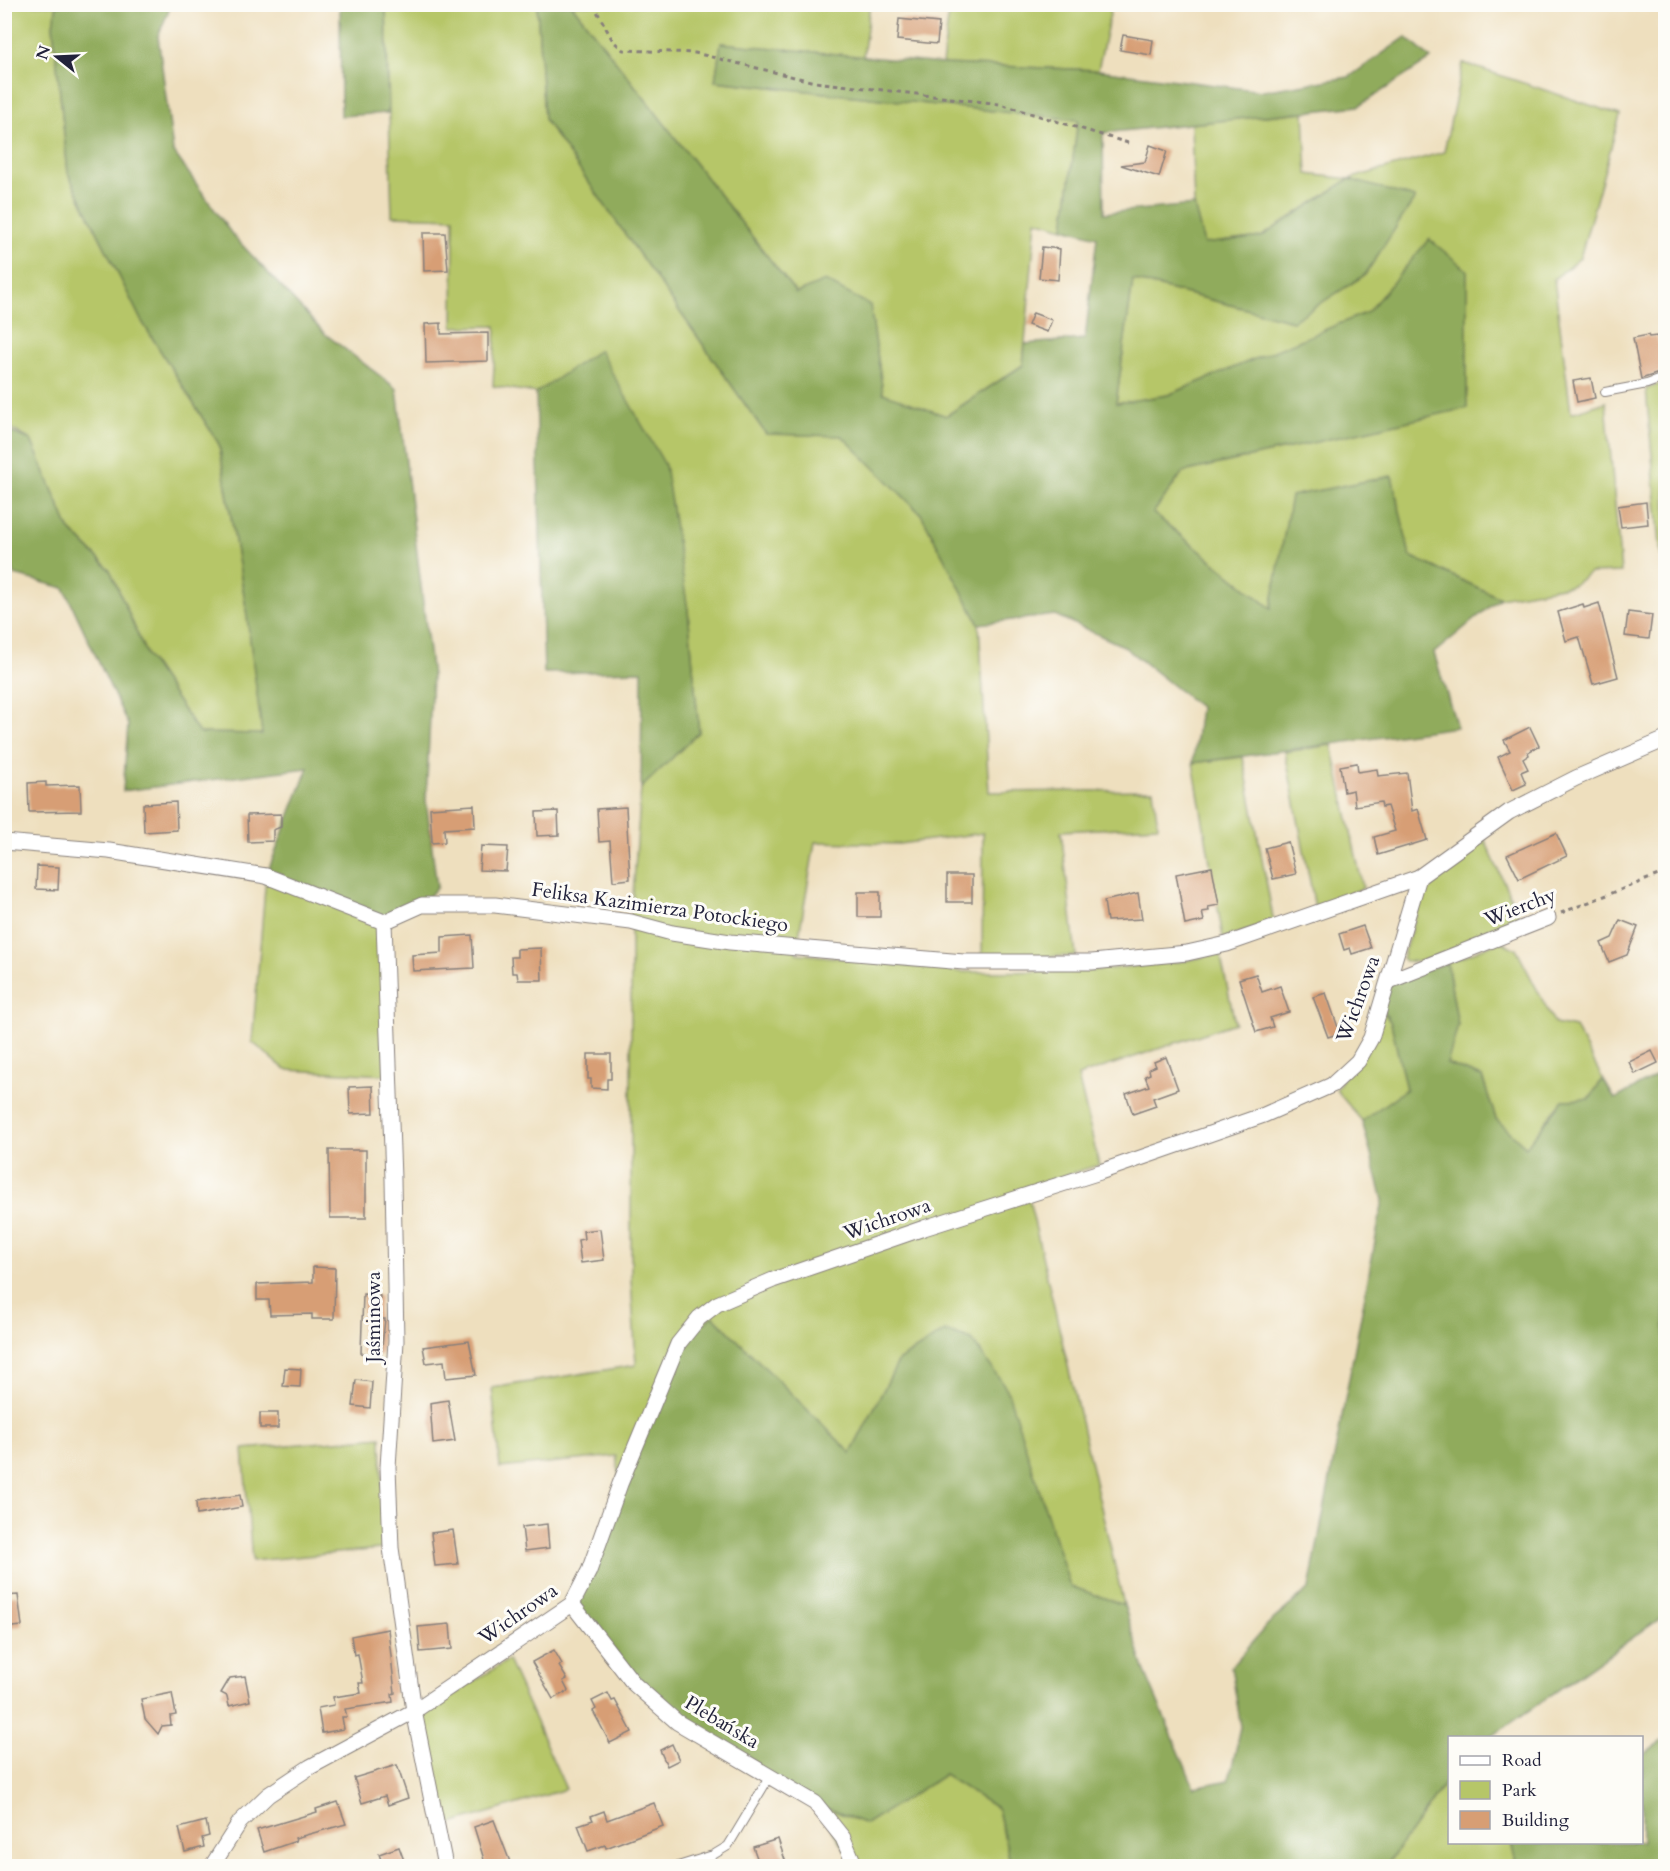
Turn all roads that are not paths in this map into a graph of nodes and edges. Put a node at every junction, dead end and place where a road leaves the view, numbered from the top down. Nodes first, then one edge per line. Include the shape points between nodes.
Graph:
1 (1665, 376) edge
2 (1605, 392) dead end
3 (1665, 739) edge
4 (4, 842) edge
5 (1419, 877) junction
6 (1548, 918) road end
7 (384, 922) junction
8 (1389, 981) junction
9 (572, 1604) junction
10 (414, 1711) junction
11 (770, 1775) junction
12 (212, 1866) edge
13 (445, 1866) edge
14 (678, 1866) edge
15 (855, 1866) edge

1 - 2 lane
3 - 5 street via 1509,812
4 - 7 street via 110,851 266,876
5 - 7 street, Feliksa Kazimierza Potockiego via 1227,944 1187,953 1092,962 964,962 730,942 632,922 495,905 422,905
5 - 8 street, Wichrowa
6 - 8 street, Wierchy
7 - 10 street, Jaśminowa via 396,1341 388,1467 391,1548
8 - 9 street, Wichrowa via 1371,1038 1358,1061 1332,1085 1264,1115 1140,1159 773,1280 699,1317 678,1344 589,1571
9 - 10 street, Wichrowa
9 - 11 street, Plebańska via 634,1684 677,1722
10 - 12 street, Wichrowa via 310,1767 268,1795 240,1822
10 - 13 street, Jaśminowa
11 - 14 lane via 728,1846
11 - 15 street, Plebańska via 814,1803 843,1839

